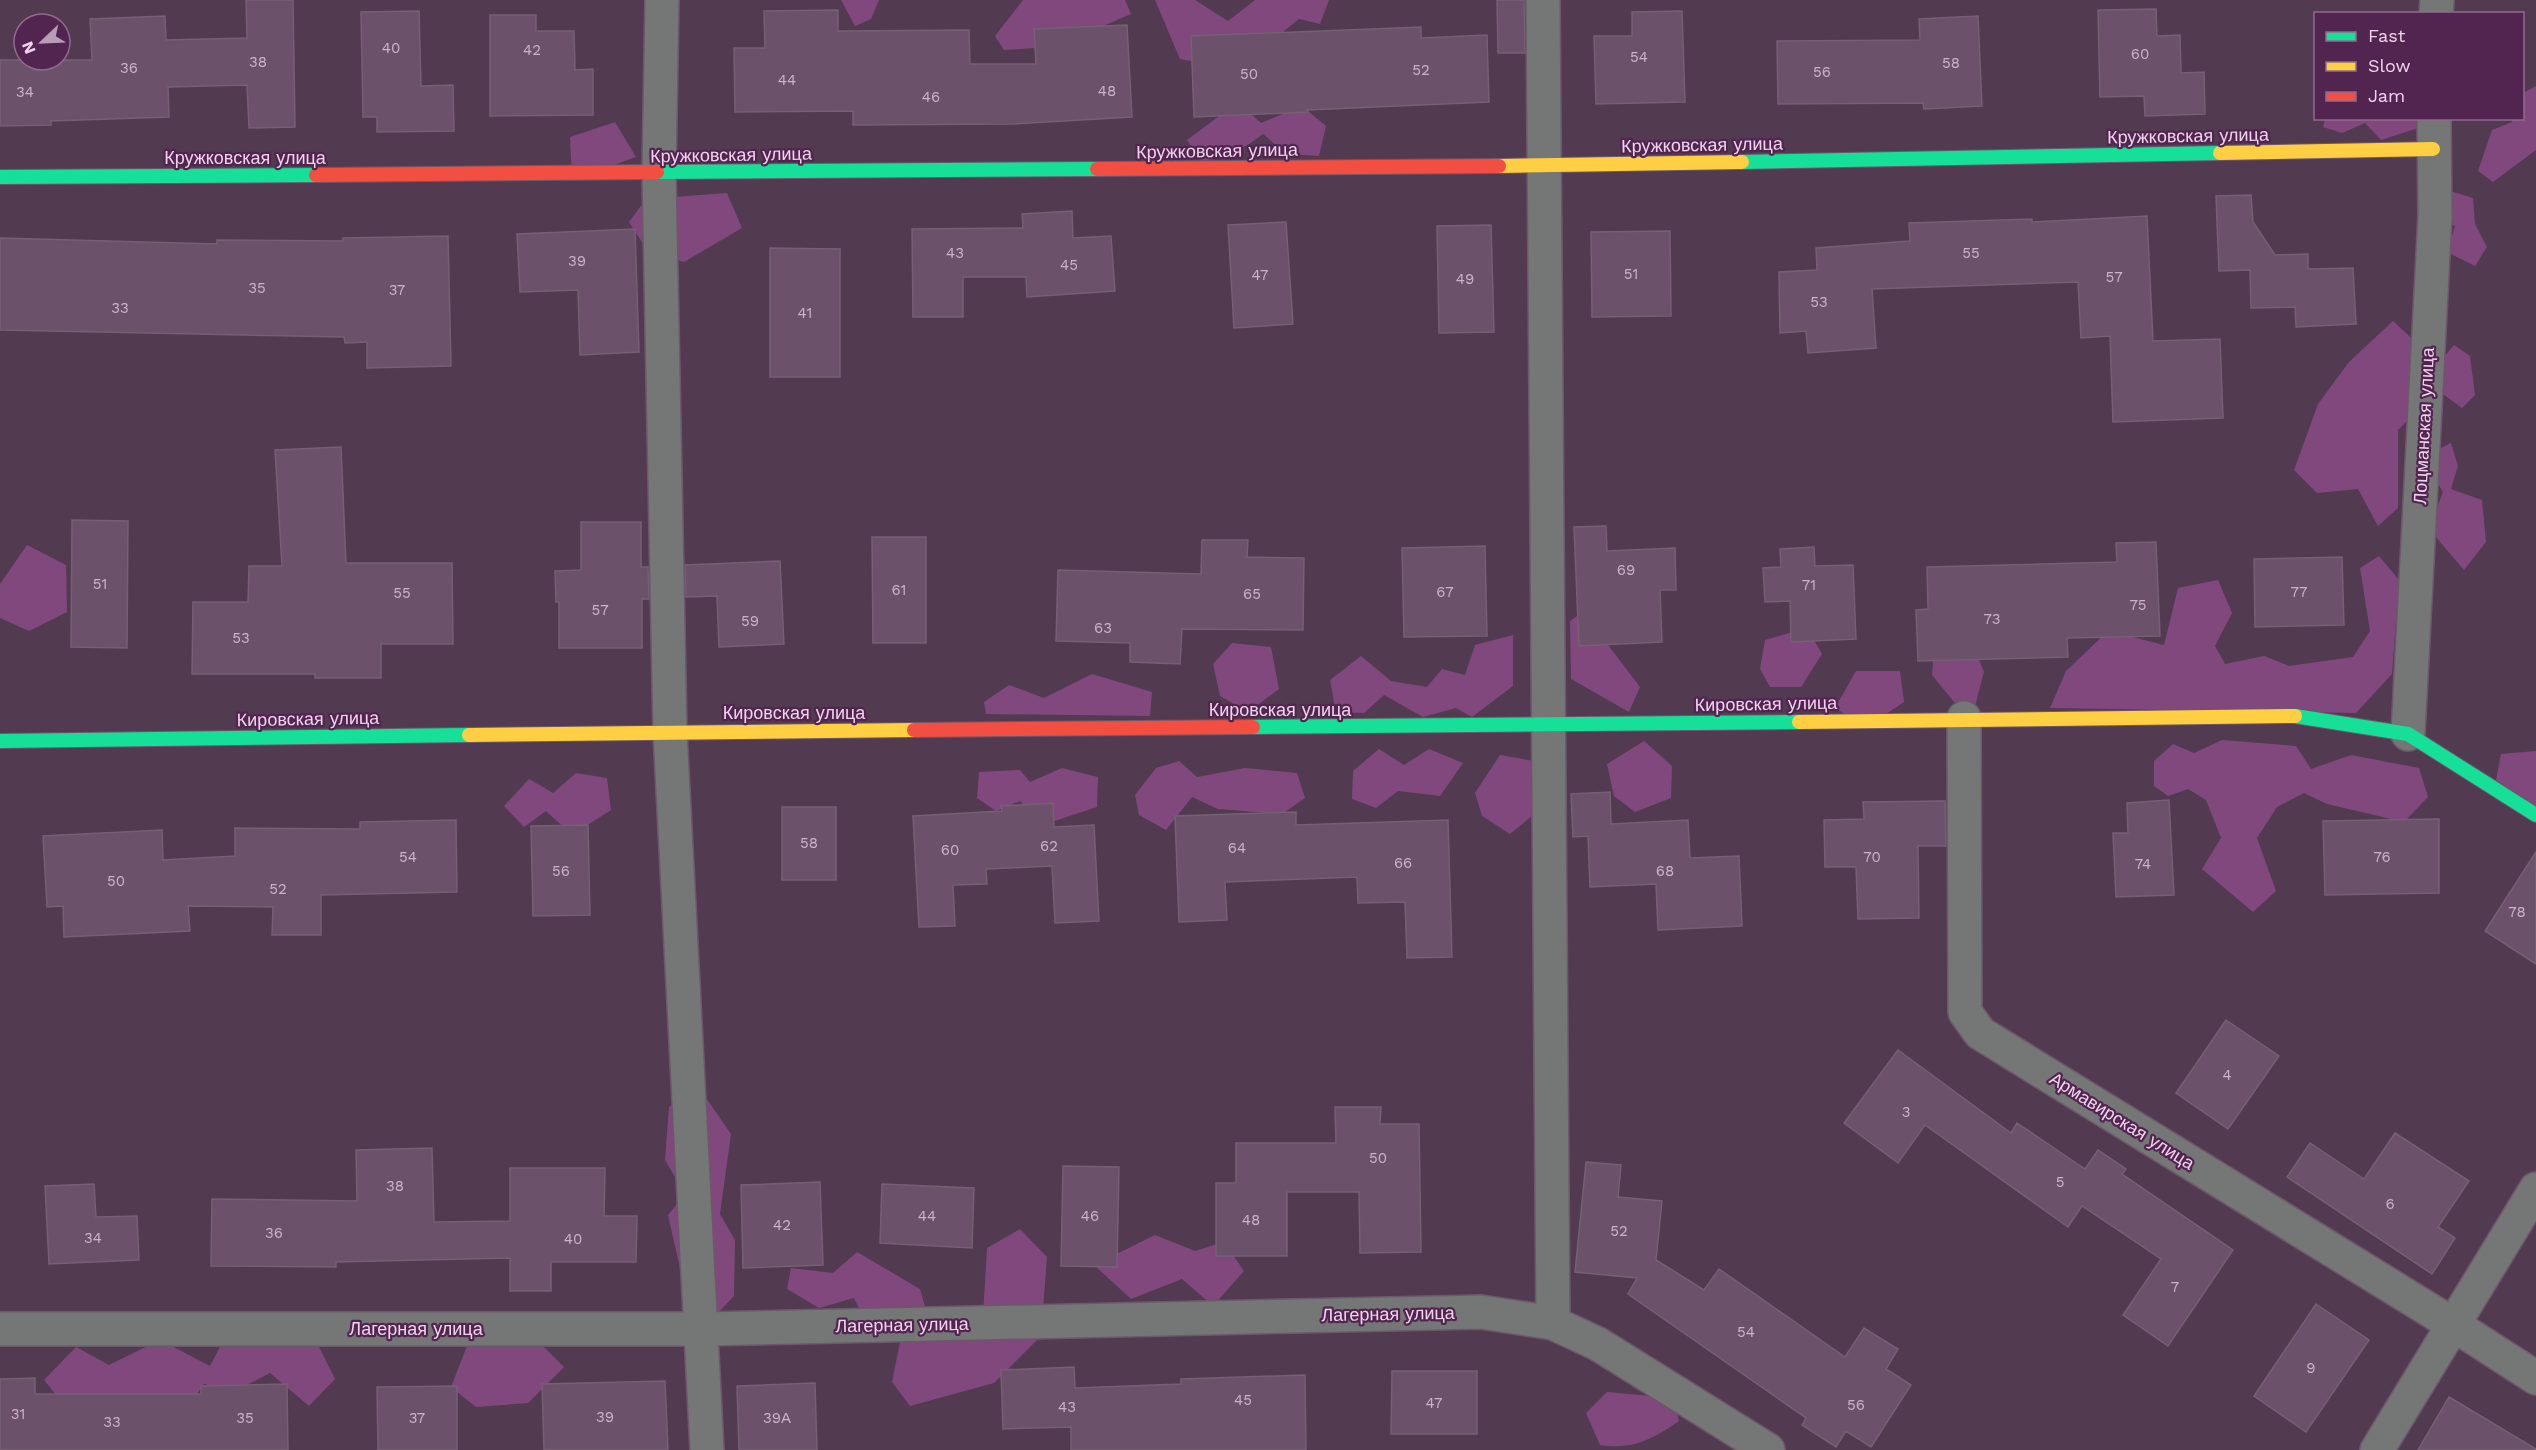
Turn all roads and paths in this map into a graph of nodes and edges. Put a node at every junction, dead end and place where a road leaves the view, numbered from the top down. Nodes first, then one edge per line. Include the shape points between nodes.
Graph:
1 (662, 0) edge
2 (1543, 0) edge
3 (2434, 134) edge
4 (1543, 166) junction
5 (659, 174) junction
6 (0, 177) edge
7 (1965, 718) junction
8 (1549, 726) junction
9 (670, 732) junction
10 (2408, 734) junction
11 (0, 741) edge
12 (2536, 814) edge
13 (2536, 1189) edge
14 (1553, 1323) junction
15 (2454, 1325) junction
16 (0, 1329) edge
17 (702, 1329) junction
18 (2536, 1378) edge
19 (707, 1450) edge
20 (1768, 1450) edge
21 (2377, 1450) edge

1 - 5 street
2 - 4 street
3 - 4 street, Кружковская улица
3 - 10 street, Лоцманская улица via 2436,216
4 - 5 street, Кружковская улица
4 - 8 street
5 - 6 street, Кружковская улица
5 - 9 street
7 - 8 street, Кировская улица
7 - 10 street, Кировская улица via 2288,715
7 - 15 street, Армавирская улица via 1965,1012 1980,1033
8 - 9 street, Кировская улица
8 - 14 street
9 - 11 street, Кировская улица
9 - 17 street
10 - 12 street, Кировская улица
13 - 15 street
14 - 17 street, Лагерная улица via 1481,1312
14 - 20 street, Лагерная улица via 1598,1344
15 - 18 street, Армавирская улица
15 - 21 street
16 - 17 street, Лагерная улица
17 - 19 street

